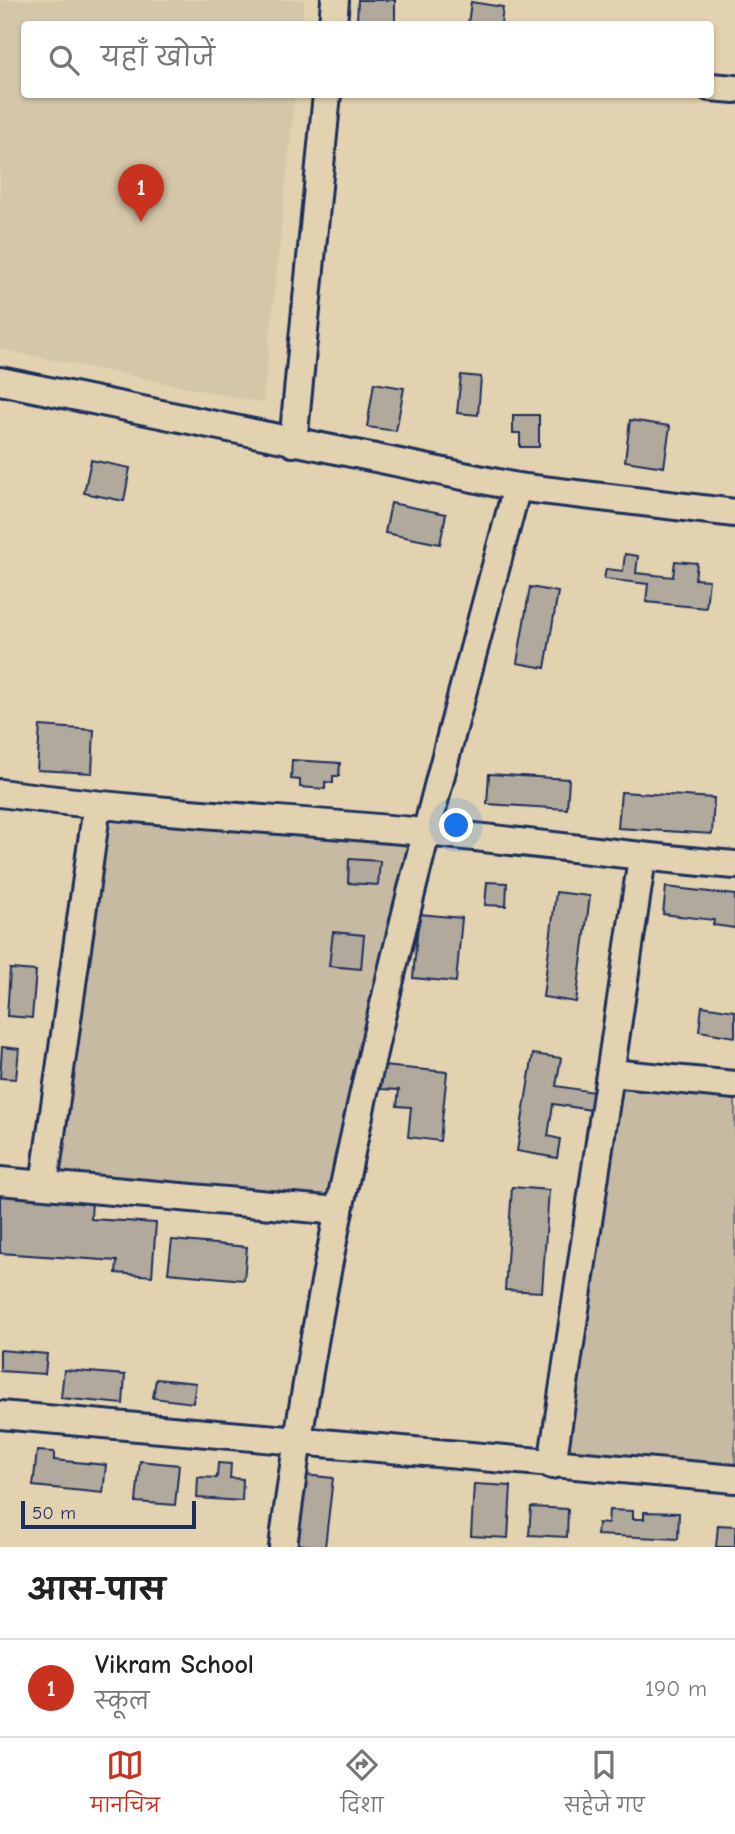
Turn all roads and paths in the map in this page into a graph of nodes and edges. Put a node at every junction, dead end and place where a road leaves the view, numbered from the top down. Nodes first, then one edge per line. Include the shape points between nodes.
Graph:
1 (335, 0) edge
2 (333, 21) edge
3 (714, 87) edge
4 (735, 89) edge
5 (327, 98) edge
6 (0, 381) edge
7 (293, 443) junction
8 (517, 488) junction
9 (735, 513) edge
10 (0, 793) edge
11 (97, 806) junction
12 (425, 832) junction
13 (642, 858) junction
14 (735, 865) edge
15 (611, 1073) junction
16 (735, 1085) edge
17 (0, 1181) edge
18 (44, 1184) junction
19 (339, 1211) junction
20 (0, 1415) edge
21 (296, 1441) junction
22 (552, 1465) junction
23 (735, 1479) edge
24 (283, 1547) edge

1 - 2 street
3 - 4 street
5 - 7 street
6 - 7 street
7 - 8 street
8 - 9 street
8 - 12 street
10 - 11 street
11 - 12 street
11 - 18 street
12 - 13 street
12 - 19 street
13 - 14 street
13 - 15 street
15 - 16 street
15 - 22 street
17 - 18 street
18 - 19 street
19 - 21 street
20 - 21 street
21 - 22 street
21 - 24 street
22 - 23 street

